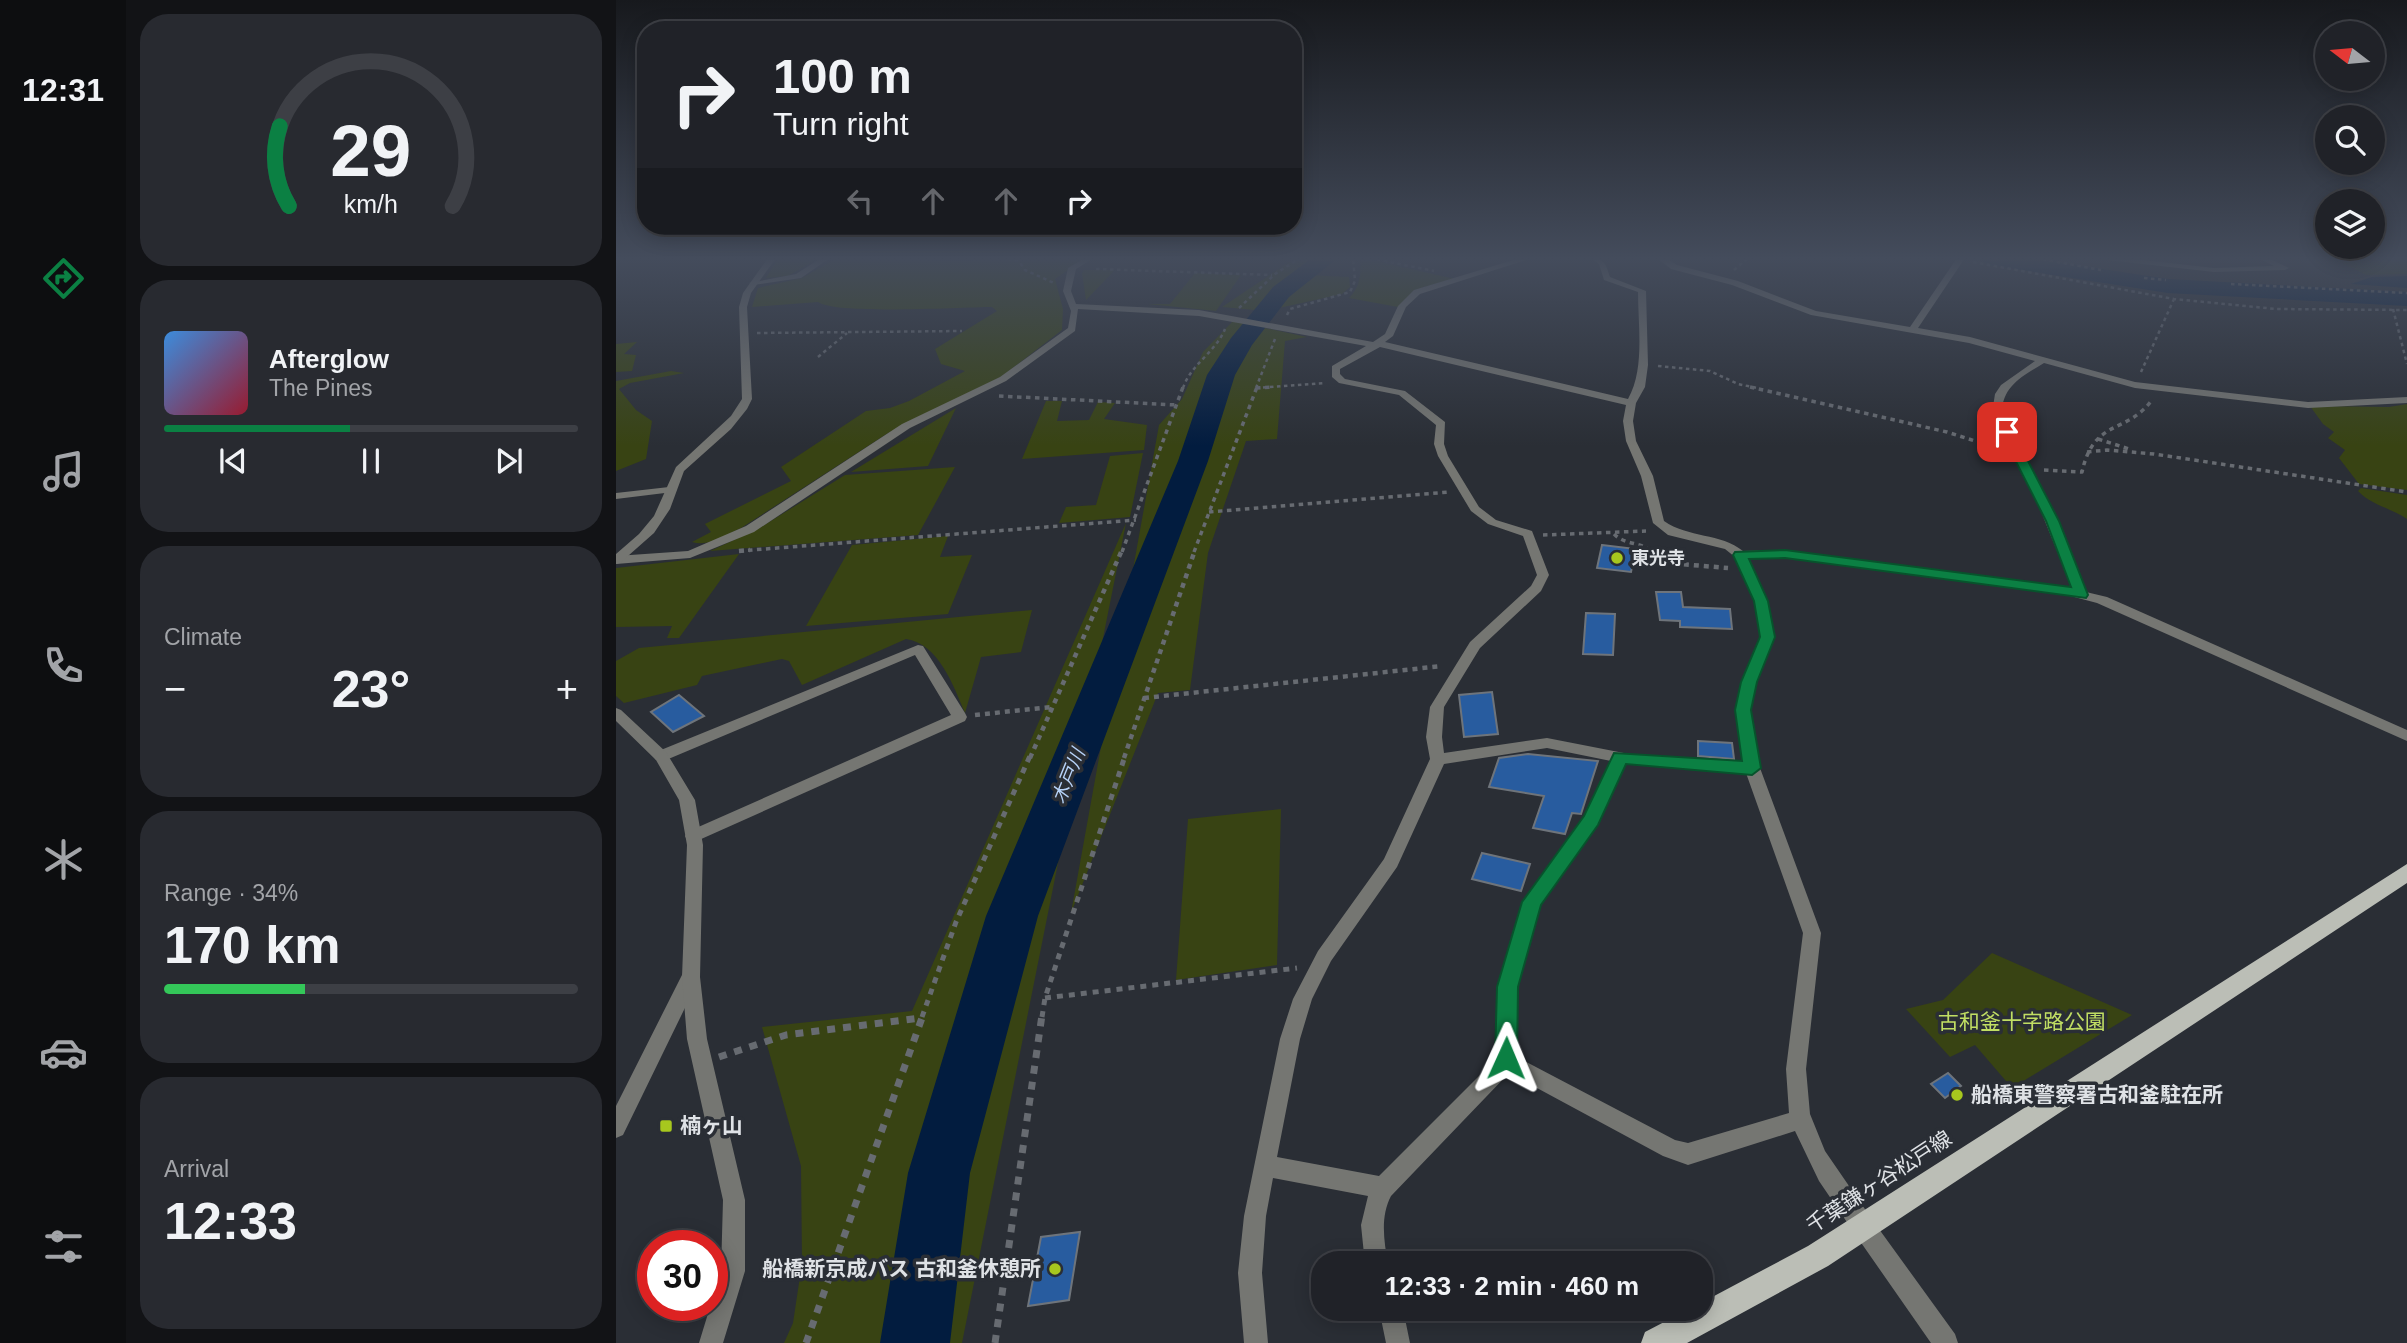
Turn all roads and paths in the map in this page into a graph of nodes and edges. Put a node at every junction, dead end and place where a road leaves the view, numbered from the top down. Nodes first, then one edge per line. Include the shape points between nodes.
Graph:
1 (744, 321) edge
2 (1073, 321) edge
3 (1228, 321) edge
4 (1248, 321) edge
5 (1283, 321) edge
6 (1397, 321) edge
7 (1642, 321) edge
8 (1865, 321) edge
9 (1919, 321) edge
10 (2164, 321) edge
11 (2396, 321) edge
12 (1279, 327) junction
13 (1914, 328) junction
14 (962, 331) dead end
15 (847, 332) junction
16 (744, 333) junction
17 (1378, 344) junction
18 (818, 357) dead end
19 (2042, 360) junction
20 (2407, 364) edge
21 (1643, 365) junction
22 (1342, 381) junction
23 (2135, 385) junction
24 (1256, 388) junction
25 (2158, 388) junction
26 (972, 395) junction
27 (2407, 400) edge
28 (1631, 403) junction
29 (1177, 405) junction
30 (2097, 439) junction
31 (2017, 452) junction
32 (2087, 452) junction
33 (2154, 454) junction
34 (2026, 468) junction
35 (669, 490) junction
36 (1464, 490) junction
37 (2407, 492) edge
38 (616, 495) edge
39 (1209, 512) junction
40 (1136, 520) junction
41 (1665, 529) junction
42 (1528, 534) junction
43 (1614, 534) junction
44 (709, 553) joint
45 (690, 554) junction
46 (1740, 555) junction
47 (616, 560) edge
48 (1644, 561) dead end
49 (1664, 563) junction
50 (1747, 569) junction
51 (2081, 595) junction
52 (1464, 663) junction
53 (1144, 698) junction
54 (1051, 707) junction
55 (616, 713) edge
56 (960, 717) junction
57 (2407, 736) edge
58 (661, 756) junction
59 (1620, 757) junction
60 (1438, 759) junction
61 (1752, 768) junction
62 (693, 836) junction
63 (2407, 872) edge
64 (1320, 965) junction
65 (691, 977) junction
66 (1045, 998) junction
67 (920, 1018) junction
68 (1507, 1062) junction
69 (702, 1064) junction
70 (1801, 1119) junction
71 (616, 1128) edge
72 (1266, 1166) junction
73 (1383, 1188) junction
74 (1863, 1226) junction
75 (1375, 1251) edge
76 (1393, 1321) edge
77 (711, 1343) edge
78 (806, 1343) edge
79 (995, 1343) edge
80 (1256, 1343) edge
81 (1398, 1343) edge
82 (1656, 1343) edge
83 (1946, 1343) edge

1 - 16 street
2 - 26 street via 1072,329 1003,379
3 - 29 path via 1219,343 1188,373
4 - 12 street
5 - 12 path
6 - 17 street via 1395,329
7 - 21 street
8 - 13 street
9 - 13 street
10 - 23 path
11 - 20 path
12 - 17 street
12 - 24 path
13 - 19 street
14 - 15 path
15 - 16 path
15 - 18 path
16 - 35 street via 747,399 743,410 687,461
17 - 22 street via 1335,368
17 - 28 street
19 - 23 street
19 - 31 street via 2003,386 1996,402
21 - 28 street via 1640,387
21 - 31 path via 1725,374 1738,384
22 - 24 path
22 - 36 street via 1402,393 1441,424 1443,456
23 - 25 street
24 - 39 path
25 - 27 street via 2308,405
25 - 30 path via 2146,410
26 - 29 path
26 - 45 street via 906,426 750,529
28 - 41 street via 1631,441
29 - 40 path
30 - 32 path
30 - 33 path
31 - 34 street
32 - 33 path
32 - 34 path via 2082,472
33 - 37 path
34 - 51 street via 2063,544
35 - 38 street
35 - 47 street via 656,520
36 - 39 path
36 - 42 street via 1484,517
39 - 53 path
40 - 44 path
40 - 54 path
41 - 43 path
41 - 46 street via 1729,546
42 - 43 path
42 - 52 street via 1541,580 1475,645
43 - 49 path via 1622,542 1646,545
44 - 45 street
45 - 47 street
46 - 50 street
46 - 51 street via 1785,554
48 - 49 path
49 - 50 path
50 - 61 street via 1761,601 1768,637 1743,710
51 - 57 street via 2102,600
52 - 53 path
52 - 60 street via 1434,718
53 - 66 path
54 - 56 path
54 - 67 path via 976,875
55 - 58 street
56 - 58 street via 918,649
56 - 62 street
58 - 62 street via 687,800
59 - 60 street via 1547,743
59 - 61 street
59 - 68 street via 1591,820 1532,902 1507,987
60 - 64 street via 1391,862
61 - 70 street via 1812,933 1796,1078
62 - 65 street
63 - 74 main road, 千葉鎌ヶ谷松戸線
64 - 66 path
64 - 72 street via 1290,1039
65 - 69 street
65 - 71 street
66 - 79 path
67 - 69 path via 786,1035
67 - 78 path
68 - 70 street via 1688,1154
68 - 73 street
69 - 77 street via 734,1200 733,1271
70 - 74 street via 1835,1185
72 - 73 street
72 - 80 street via 1250,1273
73 - 75 street via 1371,1226
74 - 82 main road, 千葉鎌ヶ谷松戸線 via 1818,1256
74 - 83 street
76 - 81 street

